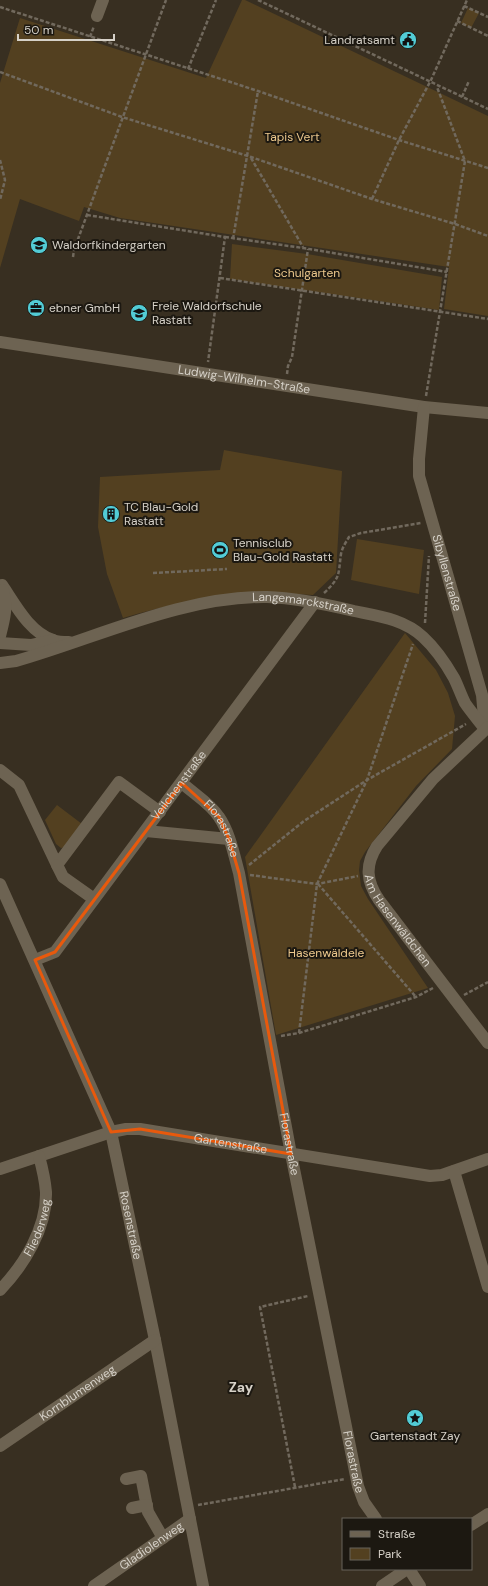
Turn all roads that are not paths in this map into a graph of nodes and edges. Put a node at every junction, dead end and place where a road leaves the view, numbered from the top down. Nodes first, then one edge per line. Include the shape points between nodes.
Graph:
1 (103, 0) edge
2 (97, 16) dead end
3 (0, 342) edge
4 (424, 407) junction
5 (488, 413) edge
6 (1, 583) edge
7 (315, 602) junction
8 (0, 636) edge
9 (53, 640) junction
10 (71, 643) junction
11 (0, 644) edge
12 (0, 663) edge
13 (487, 731) edge
14 (0, 770) edge
15 (182, 783) junction
16 (160, 812) junction
17 (146, 831) junction
18 (229, 839) junction
19 (57, 865) junction
20 (0, 884) edge
21 (94, 900) junction
22 (35, 960) junction
23 (488, 1043) edge
24 (111, 1132) junction
25 (291, 1154) junction
26 (39, 1156) junction
27 (488, 1159) edge
28 (0, 1168) edge
29 (454, 1171) junction
30 (488, 1287) edge
31 (0, 1290) edge
32 (155, 1340) junction
33 (0, 1446) edge
34 (126, 1479) dead end
35 (147, 1505) junction
36 (132, 1508) dead end
37 (189, 1513) junction
38 (488, 1514) edge
39 (375, 1518) edge
40 (472, 1524) edge
41 (163, 1538) junction
42 (406, 1570) edge
43 (409, 1570) edge
44 (94, 1586) edge
45 (203, 1586) edge
46 (382, 1586) edge
47 (420, 1586) edge

1 - 2 street
3 - 4 street, Ludwig-Wilhelm-Straße
4 - 5 street, Ludwig-Wilhelm-Straße
4 - 13 street, Sibyllenstraße via 419,476 482,695
6 - 8 street via 6,598 6,614
6 - 9 street, Langemarckstraße via 23,616 38,632
7 - 10 street, Langemarckstraße via 266,597 200,605
7 - 13 street, Langemarckstraße via 395,620 420,635 439,655 465,703
7 - 15 street, Veilchenstraße
9 - 10 street, Langemarckstraße
9 - 11 street, Langemarckstraße via 31,644
10 - 12 street, Langemarckstraße via 16,661
13 - 23 street, Am Hasenwäldchen via 433,779 377,846 370,860 368,874 379,900
14 - 19 street via 19,785
15 - 16 street, Veilchenstraße
15 - 18 street, Florastraße via 210,806 219,817
16 - 17 street, Veilchenstraße
16 - 19 street via 119,782
17 - 18 street
17 - 21 street, Veilchenstraße
18 - 25 street, Florastraße via 239,873
19 - 21 street via 63,877
20 - 22 street, Rosenstraße
21 - 22 street, Veilchenstraße via 55,952
22 - 24 street, Rosenstraße
24 - 25 street, Gartenstraße via 140,1129
24 - 26 street, Gartenstraße
24 - 32 street, Rosenstraße
25 - 29 street, Gartenstraße via 430,1176
25 - 39 street, Florastraße via 356,1477 360,1493
26 - 28 street, Gartenstraße
26 - 31 street, Fliederweg via 46,1192 40,1224 26,1257
27 - 29 street, Gartenstraße
29 - 30 street
32 - 33 street, Kornblumenweg
32 - 37 street, Rosenstraße
34 - 35 street via 141,1476
35 - 36 street
35 - 41 street via 148,1512
37 - 41 street, Gladiolenweg
37 - 45 street, Rosenstraße
38 - 40 street
41 - 44 street, Gladiolenweg
42 - 46 street
43 - 47 street

